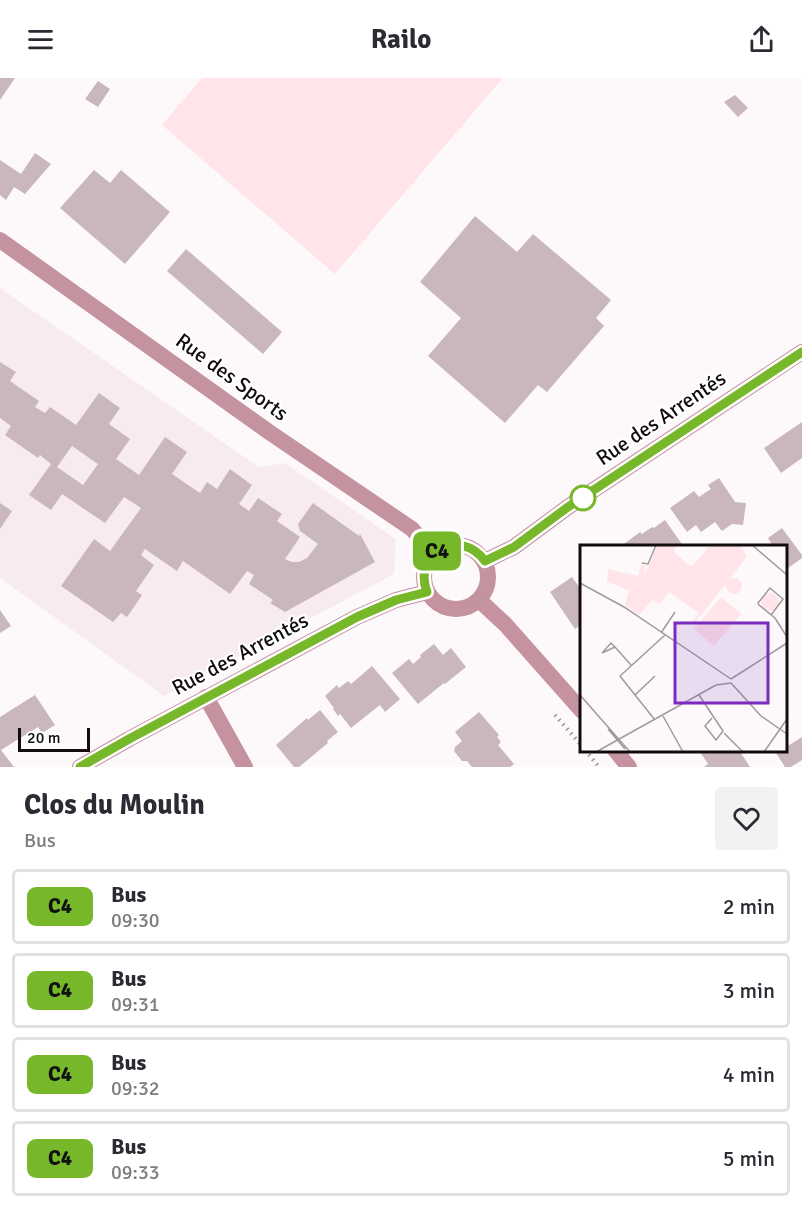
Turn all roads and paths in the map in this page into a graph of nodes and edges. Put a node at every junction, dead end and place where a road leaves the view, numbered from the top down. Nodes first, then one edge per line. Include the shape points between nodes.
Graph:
1 (0, 240) edge
2 (802, 351) edge
3 (436, 551) junction
4 (485, 561) junction
5 (427, 592) junction
6 (479, 600) junction
7 (206, 697) junction
8 (580, 709) edge
9 (587, 752) edge
10 (617, 752) edge
11 (80, 767) edge
12 (245, 767) edge
13 (598, 767) edge
14 (629, 767) edge

1 - 3 street, Rue des Sports via 412,529
2 - 4 street, Rue des Arrentés via 514,547
3 - 4 street via 460,545 476,551
3 - 5 street via 424,571
4 - 6 street via 488,584
5 - 6 street via 448,609 466,608
5 - 7 street, Rue des Arrentés via 357,617
6 - 8 street via 506,624
7 - 11 street, Rue des Arrentés
7 - 12 street
9 - 13 path
10 - 14 street

